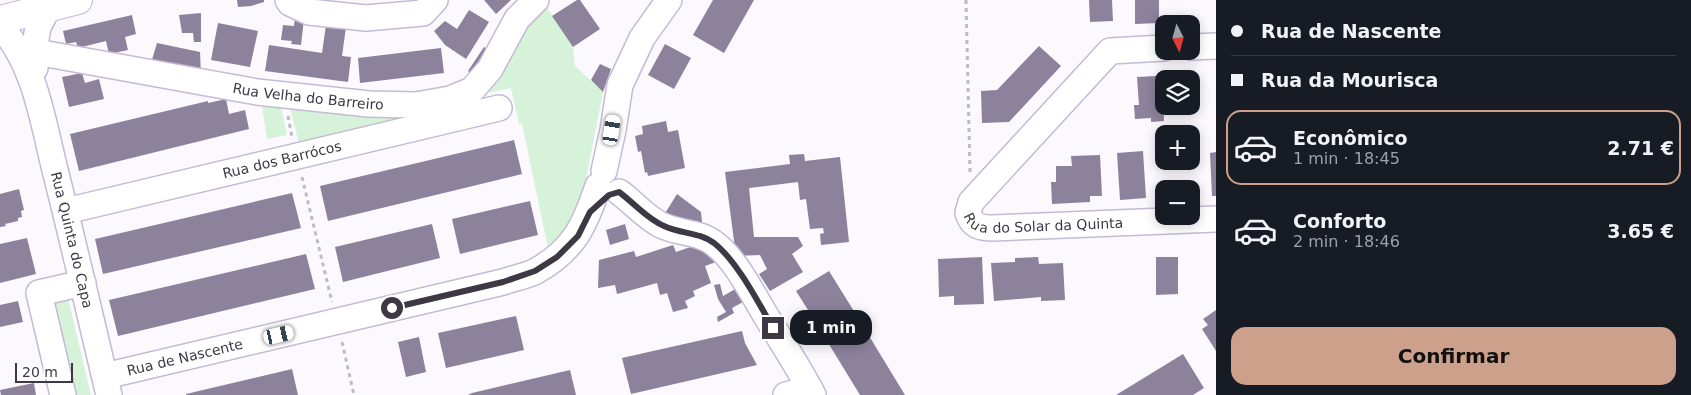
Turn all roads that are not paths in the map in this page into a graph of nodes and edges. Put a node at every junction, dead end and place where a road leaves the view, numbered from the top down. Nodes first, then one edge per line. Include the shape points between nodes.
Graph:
1 (78, 0) edge
2 (288, 0) edge
3 (435, 0) edge
4 (536, 0) edge
5 (669, 0) edge
6 (48, 8) junction
7 (0, 20) edge
8 (0, 26) edge
9 (1216, 46) edge
10 (1200, 47) edge
11 (1155, 48) edge
12 (36, 52) junction
13 (33, 85) junction
14 (499, 108) dead end
15 (616, 187) junction
16 (66, 211) junction
17 (1216, 219) edge
18 (83, 283) junction
19 (107, 386) edge
20 (812, 392) edge
21 (63, 395) edge
22 (786, 395) edge

1 - 6 main road
2 - 3 street via 309,12 366,18 423,13
4 - 12 street, Rua Velha do Barreiro via 517,19 490,69 472,90 450,100 416,105 369,104 257,92
5 - 15 street via 642,38 620,85 612,130
6 - 7 main road
6 - 12 street via 38,27
8 - 13 street via 17,49
9 - 10 street
11 - 17 street, Rua do Solar da Quinta via 1110,51 971,202 969,218 983,228
12 - 13 street
13 - 16 street, Rua Quinta do Capa
14 - 16 street, Rua dos Barrócos
15 - 19 street, Rua de Nascente via 590,212 578,236 557,257 535,271
15 - 20 street via 653,221 671,230 699,235 723,251
16 - 18 street, Rua Quinta do Capa
18 - 19 street, Rua Quinta do Capa
18 - 21 street via 38,293
20 - 22 street

